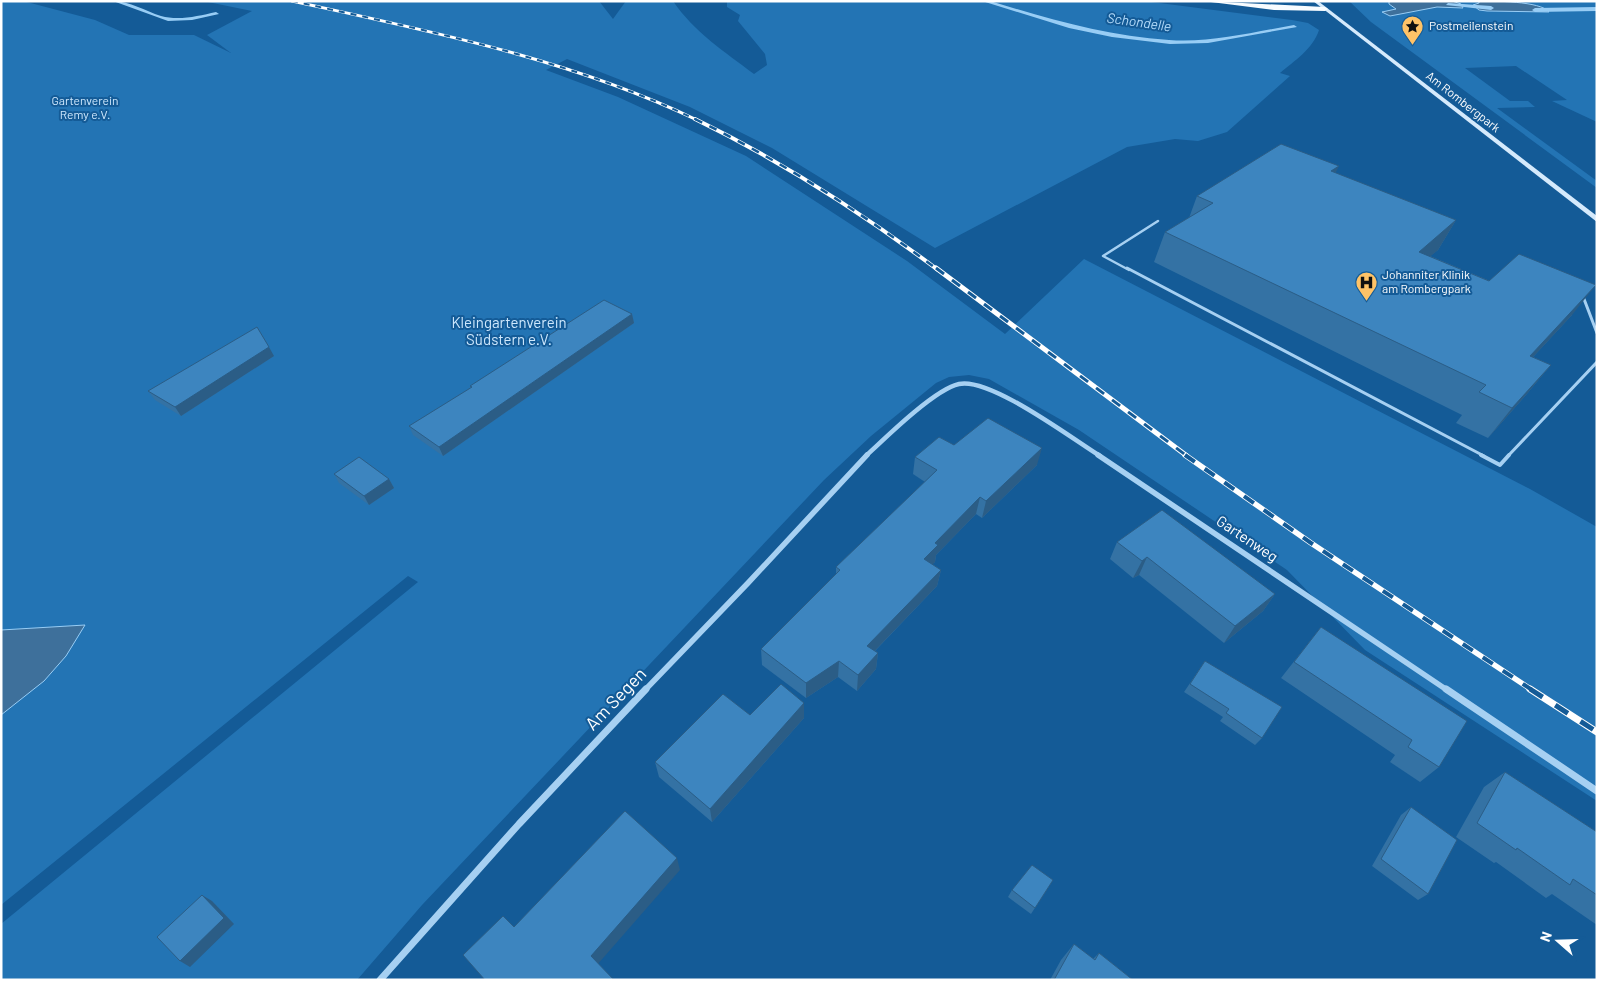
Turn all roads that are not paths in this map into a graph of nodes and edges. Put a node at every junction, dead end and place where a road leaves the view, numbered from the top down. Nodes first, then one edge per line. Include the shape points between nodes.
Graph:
1 (1206, 1) edge
2 (1315, 1) edge
3 (1325, 9) junction
4 (1597, 220) edge
5 (1158, 221) dead end
6 (1584, 299) edge
7 (1597, 333) edge
8 (1597, 362) edge
9 (878, 443) joint
10 (1597, 791) edge
11 (380, 980) edge

1 - 3 highway
2 - 3 main road, Am Rombergpark
3 - 4 main road, Am Rombergpark
5 - 8 lane via 1103,256 1500,465
6 - 7 lane
9 - 10 street, Gartenweg via 953,385 966,382 999,392 1134,478
9 - 11 street, Am Segen via 602,734

